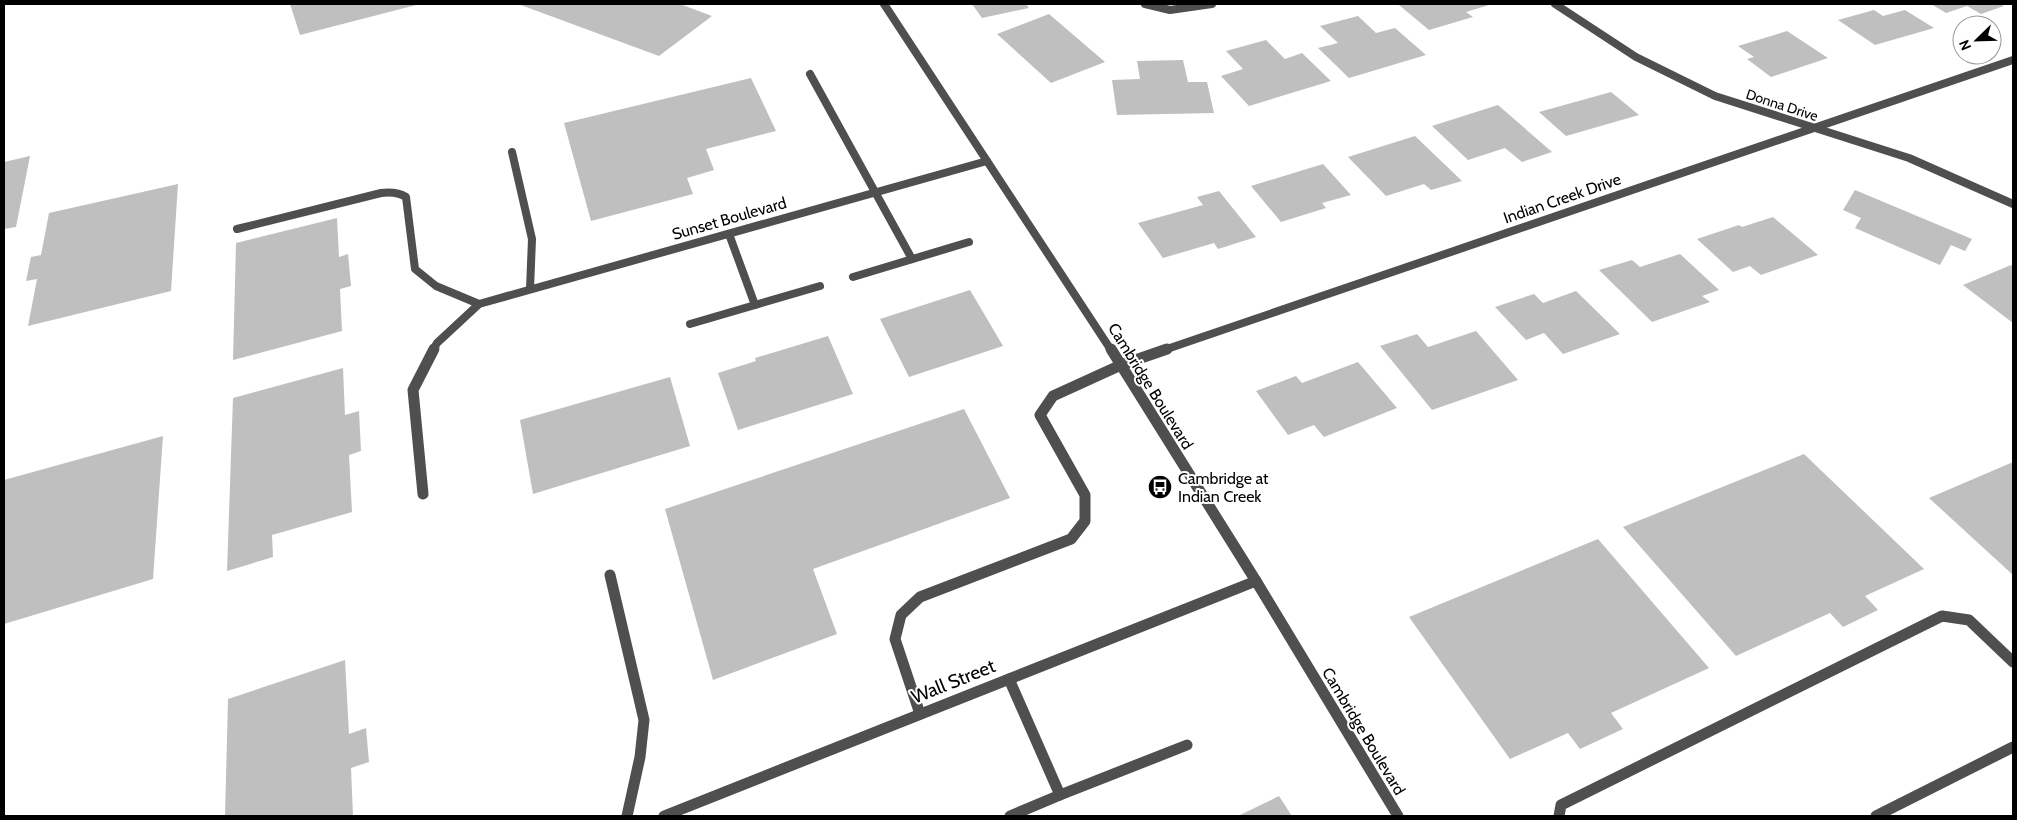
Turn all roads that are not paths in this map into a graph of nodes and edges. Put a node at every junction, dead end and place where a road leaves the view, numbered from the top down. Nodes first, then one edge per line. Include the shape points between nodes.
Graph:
1 (884, 4) edge
2 (1145, 4) edge
3 (1212, 4) edge
4 (1556, 4) edge
5 (2013, 60) edge
6 (810, 74) dead end
7 (1810, 128) junction
8 (512, 152) dead end
9 (987, 161) junction
10 (875, 193) junction
11 (2013, 204) edge
12 (237, 229) dead end
13 (729, 234) junction
14 (969, 242) dead end
15 (912, 259) junction
16 (853, 277) dead end
17 (820, 286) dead end
18 (530, 289) junction
19 (479, 304) junction
20 (755, 305) junction
21 (690, 324) dead end
22 (1121, 366) junction
23 (423, 494) dead end
24 (610, 575) dead end
25 (1256, 581) junction
26 (2013, 662) edge
27 (1009, 679) junction
28 (920, 714) junction
29 (1187, 745) dead end
30 (2013, 747) edge
31 (1060, 795) junction
32 (627, 816) edge
33 (664, 816) edge
34 (1010, 816) edge
35 (1398, 816) edge
36 (1559, 816) edge
37 (1876, 816) edge

1 - 9 street, Cambridge Boulevard
2 - 3 street via 1158,10 1187,10
4 - 7 street, Donna Drive via 1636,57 1706,92
5 - 7 street, Indian Creek Drive
6 - 10 street
7 - 11 street, Donna Drive via 1909,158
7 - 22 street, Indian Creek Drive
8 - 18 street via 532,239
9 - 10 street, Sunset Boulevard
9 - 22 street, Cambridge Boulevard
10 - 13 street, Sunset Boulevard
10 - 15 street
12 - 19 street via 381,193 401,193 406,197 415,269 433,284
13 - 18 street, Sunset Boulevard
13 - 20 street
14 - 15 street
15 - 16 street
17 - 20 street
18 - 19 street, Sunset Boulevard
19 - 23 street via 437,343 413,390
20 - 21 street
22 - 25 street, Cambridge Boulevard
22 - 28 street, Indian Creek Drive via 1053,396 1040,415 1085,495 1085,521 1070,539 920,597 901,615 895,639
24 - 32 street via 644,720 640,757
25 - 27 street, Wall Street
25 - 35 street, Cambridge Boulevard
26 - 36 street via 1969,620 1942,616 1560,805
27 - 28 street, Wall Street
27 - 31 street
28 - 33 street, Wall Street
29 - 31 street
30 - 37 street
31 - 34 street

